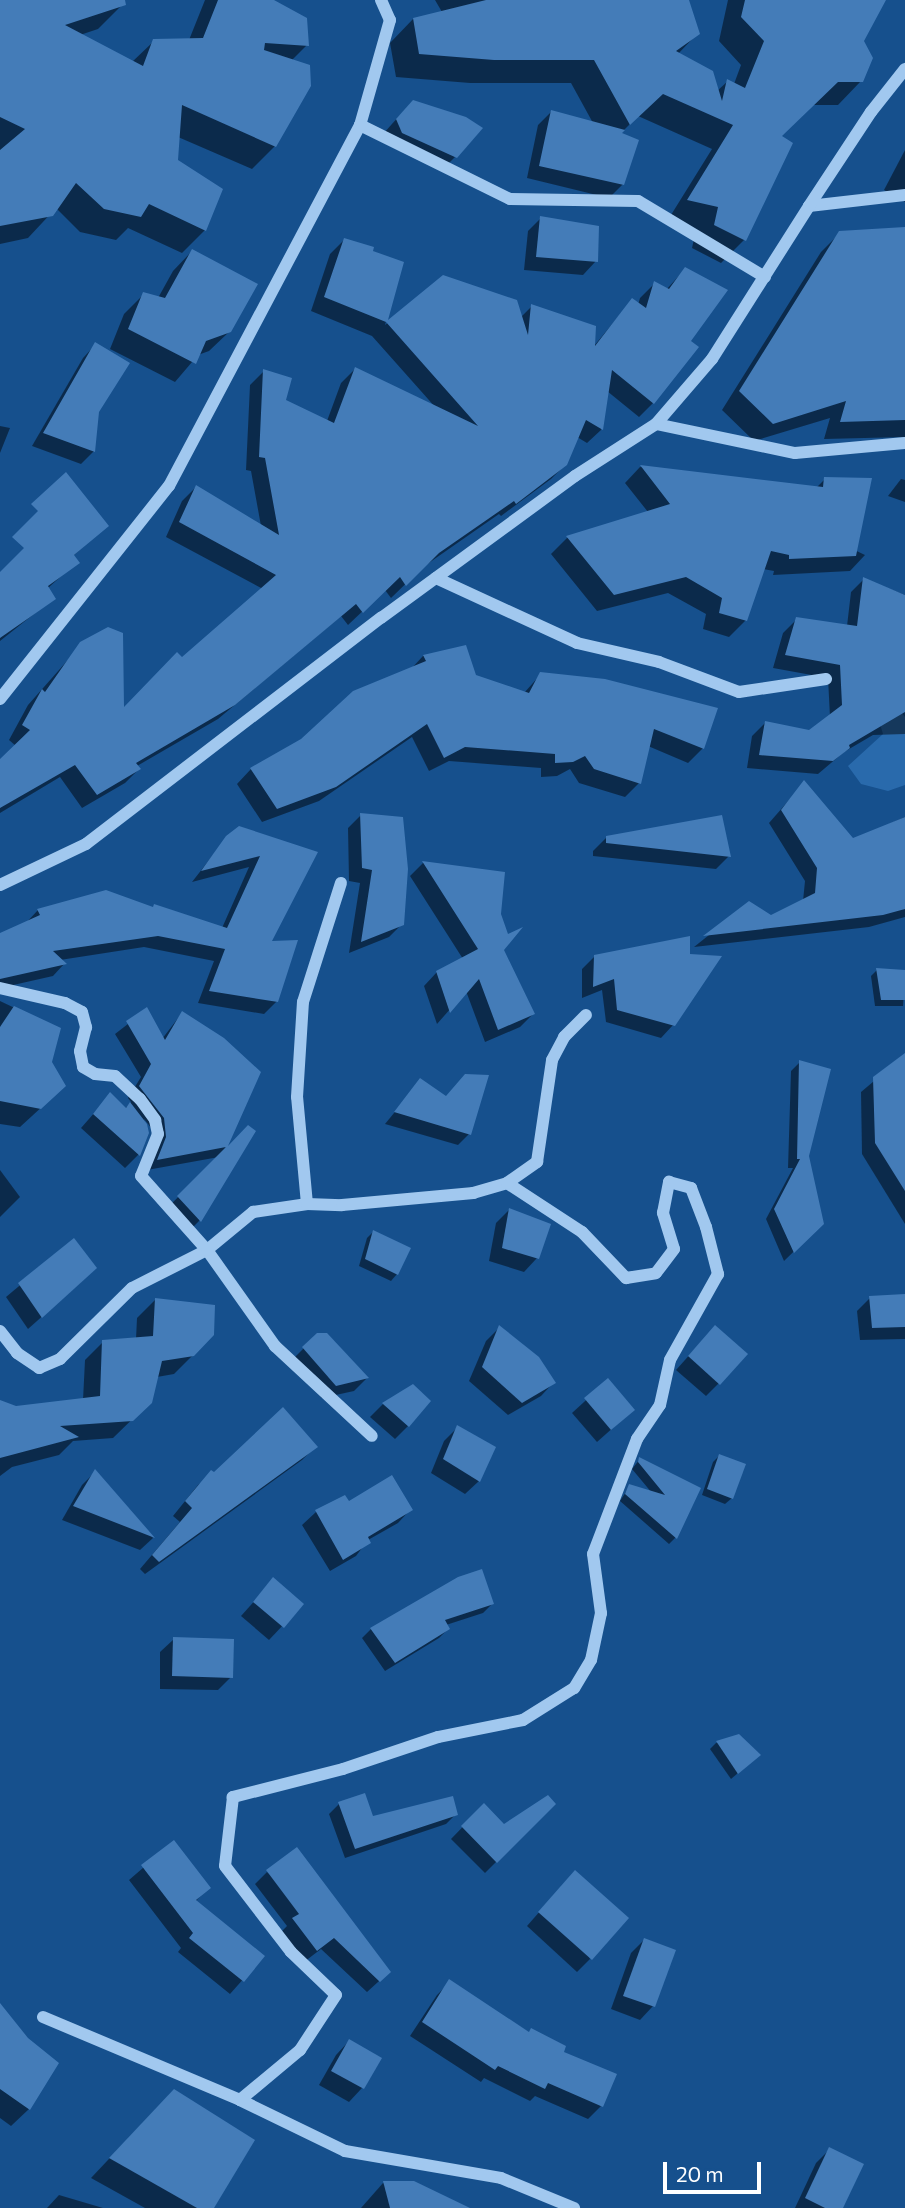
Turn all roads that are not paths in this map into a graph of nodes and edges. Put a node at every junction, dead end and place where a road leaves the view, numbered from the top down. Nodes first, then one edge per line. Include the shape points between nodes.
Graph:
1 (382, 0) edge
2 (905, 69) edge
3 (360, 125) junction
4 (905, 195) edge
5 (809, 206) junction
6 (765, 277) junction
7 (656, 424) junction
8 (905, 443) edge
9 (436, 578) junction
10 (826, 679) dead end
11 (0, 699) edge
12 (341, 883) dead end
13 (0, 885) edge
14 (0, 988) edge
15 (586, 1015) dead end
16 (507, 1183) junction
17 (307, 1205) junction
18 (207, 1250) junction
19 (0, 1331) edge
20 (372, 1436) dead end
21 (43, 2017) dead end
22 (240, 2100) junction
23 (574, 2208) edge

1 - 3 street via 390,20
2 - 5 street
3 - 6 street via 510,199 638,201
3 - 11 street via 170,486
4 - 5 street
5 - 6 street
6 - 7 street via 712,359
7 - 8 street via 795,453
7 - 9 street via 575,476
9 - 10 street via 577,643 659,662 739,692
9 - 13 street via 86,844
12 - 17 street via 303,1002 297,1097
14 - 18 street via 65,1003 82,1012 86,1027 80,1051 83,1067 94,1074 115,1076 155,1120 158,1134 141,1176
15 - 16 street via 564,1037 552,1060 537,1161
16 - 17 street via 473,1193
16 - 22 street via 582,1232 626,1278 656,1273 674,1249 663,1213 669,1182 691,1188 718,1274 670,1360 660,1405 637,1439 593,1554 601,1613 591,1660 574,1688 523,1720 438,1737 343,1769 233,1797 225,1866 291,1952 336,1995 300,2050
17 - 18 street via 253,1212
18 - 19 street via 132,1289 60,1359 39,1368 17,1353
18 - 20 street via 275,1346
21 - 22 street
22 - 23 street via 345,2151 500,2178

